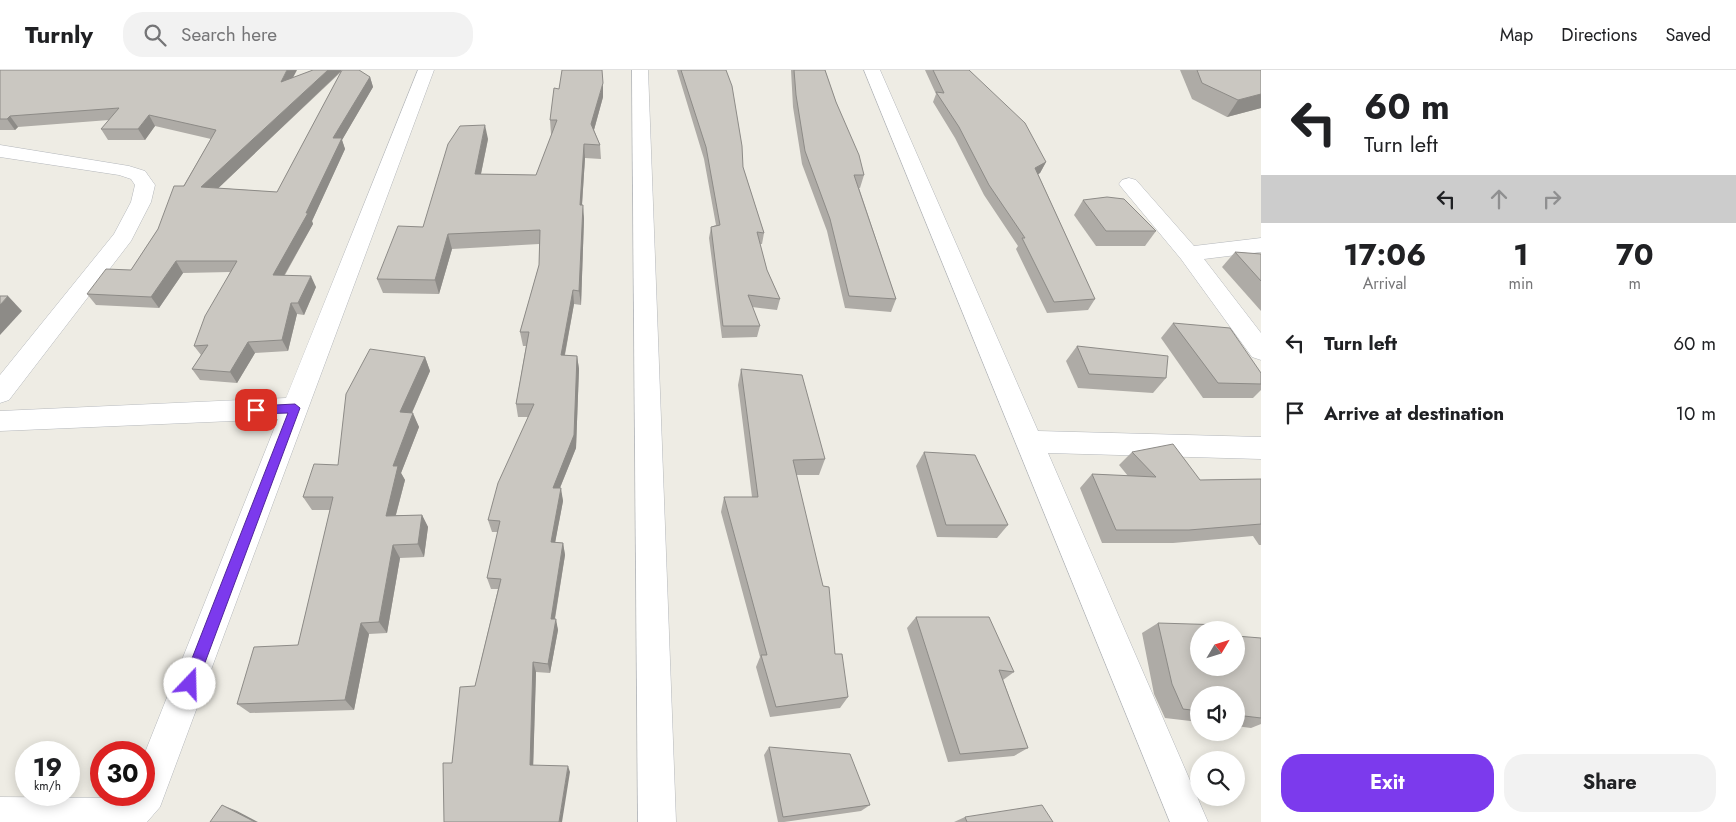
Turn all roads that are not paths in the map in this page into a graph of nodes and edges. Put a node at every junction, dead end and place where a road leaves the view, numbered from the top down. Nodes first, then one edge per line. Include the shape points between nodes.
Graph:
1 (426, 70) edge
2 (640, 70) edge
3 (872, 70) edge
4 (0, 151) edge
5 (1128, 184) dead end
6 (1261, 245) edge
7 (1189, 254) junction
8 (1261, 351) edge
9 (0, 393) edge
10 (295, 408) junction
11 (0, 420) edge
12 (1029, 442) junction
13 (1261, 448) edge
14 (0, 816) edge
15 (657, 822) edge
16 (1189, 822) edge

1 - 10 street
2 - 15 street
3 - 12 street
4 - 9 street via 122,170 138,175 146,185 123,236
5 - 7 street
6 - 7 street
7 - 8 street
10 - 11 street
10 - 14 street via 147,794 134,808 116,816
12 - 13 street
12 - 16 street

